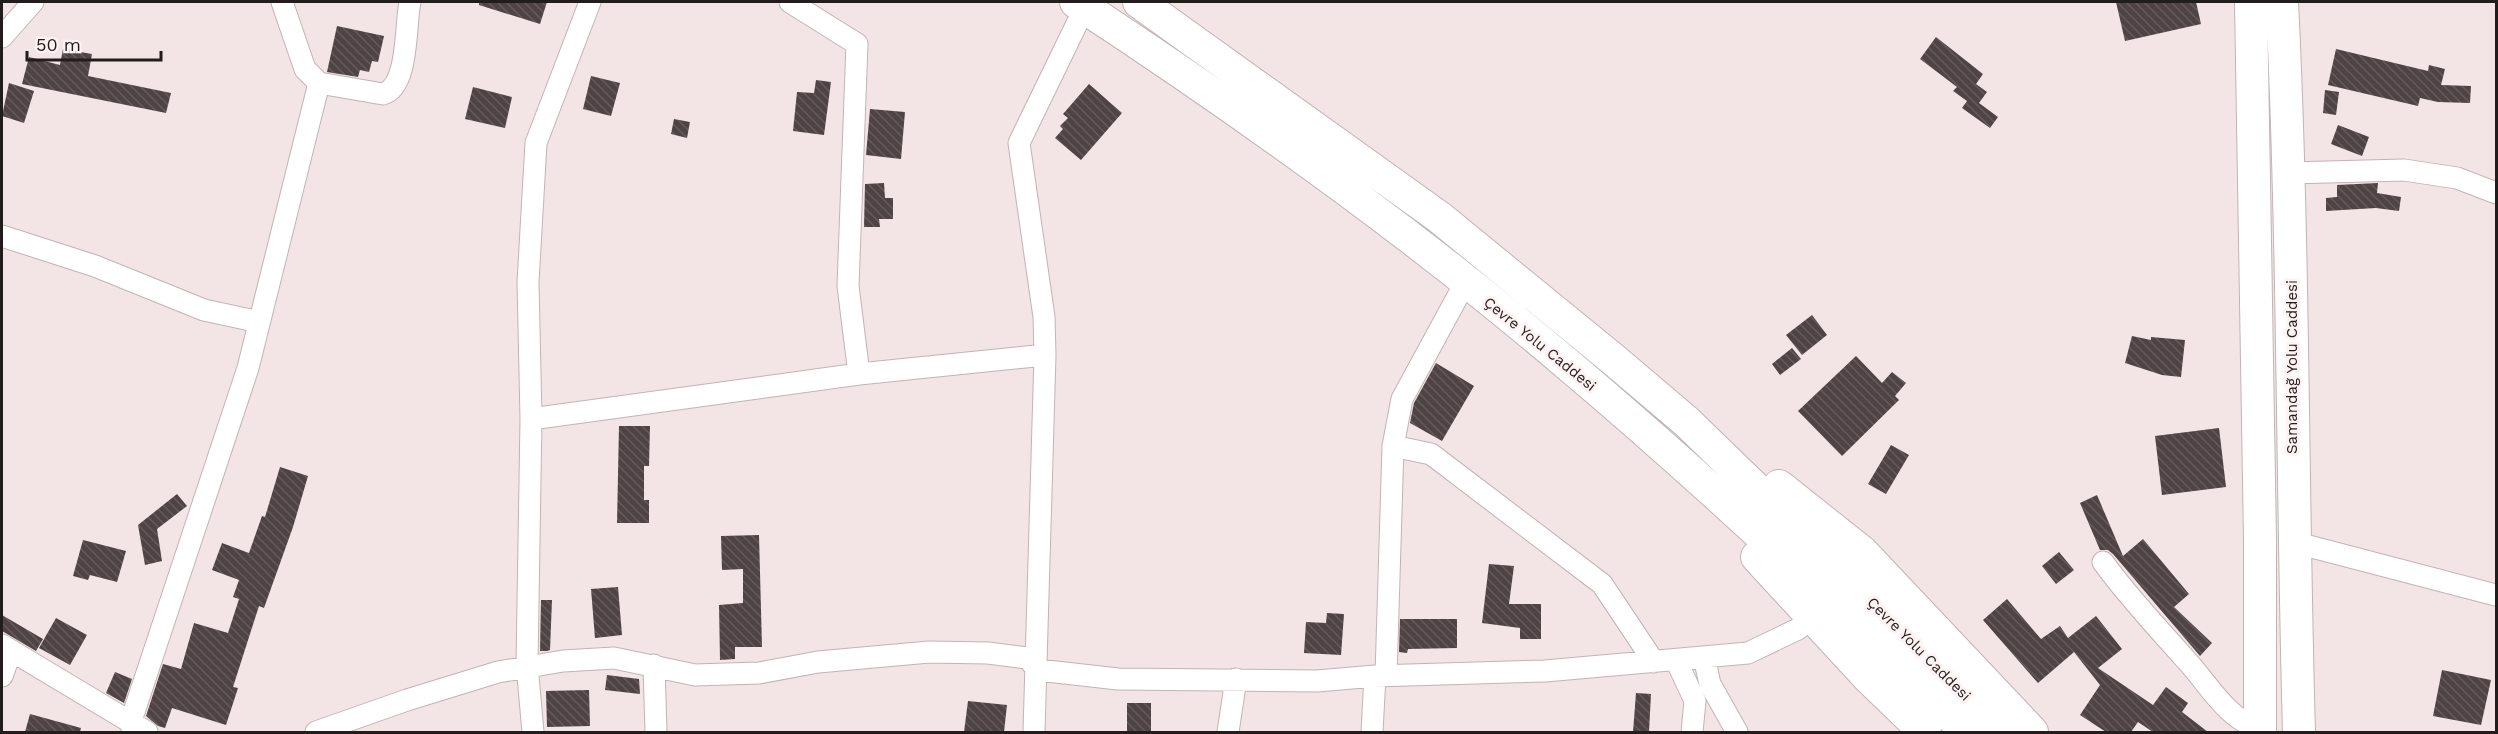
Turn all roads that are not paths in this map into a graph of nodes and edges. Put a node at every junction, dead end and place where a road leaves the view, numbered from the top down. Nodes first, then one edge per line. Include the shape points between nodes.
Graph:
1 (33, 2) edge
2 (282, 2) edge
3 (410, 2) edge
4 (590, 2) edge
5 (790, 2) edge
6 (1139, 2) edge
7 (2251, 2) edge
8 (2282, 2) edge
9 (1081, 4) edge
10 (2, 37) edge
11 (319, 83) junction
12 (2289, 173) junction
13 (2496, 194) edge
14 (2, 236) edge
15 (1465, 283) junction
16 (259, 322) junction
17 (1045, 355) junction
18 (860, 374) junction
19 (531, 419) junction
20 (1687, 422) junction
21 (1393, 446) junction
22 (1662, 448) junction
23 (2293, 542) junction
24 (2103, 562) dead end
25 (2496, 595) edge
26 (1814, 616) junction
27 (6, 648) edge
28 (1704, 657) junction
29 (1676, 660) junction
30 (1654, 662) junction
31 (528, 665) junction
32 (654, 665) junction
33 (1038, 670) junction
34 (2, 676) edge
35 (1381, 676) junction
36 (1236, 679) junction
37 (138, 728) edge
38 (2260, 731) edge
39 (316, 732) edge
40 (534, 732) edge
41 (656, 732) edge
42 (1034, 732) edge
43 (1228, 732) edge
44 (1372, 732) edge
45 (1692, 732) edge
46 (1737, 732) edge
47 (1925, 732) edge
48 (1967, 732) edge
49 (2001, 732) edge
50 (2032, 732) edge
51 (2299, 732) edge

1 - 10 street
2 - 11 street via 305,69
3 - 11 street via 400,80 391,92
4 - 19 street via 536,143 528,282
5 - 18 street via 857,44 848,286
6 - 20 highway, Çevre Yolu Caddesi via 1439,217
7 - 38 highway
8 - 12 highway, Samandağ Yolu Caddesi
9 - 15 highway, Çevre Yolu Caddesi via 1194,80
9 - 17 street via 1019,142 1044,317
11 - 16 street
12 - 13 street via 2404,170 2457,178
12 - 23 highway, Samandağ Yolu Caddesi
14 - 16 street via 95,266 204,310
15 - 21 street via 1402,399
15 - 22 highway, Çevre Yolu Caddesi via 1565,362
16 - 37 street
17 - 18 street
17 - 33 street
18 - 19 street
19 - 31 street
20 - 49 highway, Çevre Yolu Caddesi
20 - 50 highway via 1739,454 1862,552
21 - 30 street via 1431,454 1602,584
21 - 35 street
22 - 26 highway via 1693,490
22 - 48 highway, Çevre Yolu Caddesi via 1813,582
23 - 25 street
23 - 51 highway, Samandağ Yolu Caddesi
24 - 38 street via 2129,599 2188,661 2230,713
26 - 28 street via 1798,629 1748,653
26 - 47 highway via 1868,677
27 - 34 street
27 - 37 street
28 - 29 street
28 - 46 street via 1710,684
29 - 30 street
29 - 45 street via 1695,701
30 - 35 street
31 - 32 street via 614,658
31 - 39 street via 407,700
31 - 40 street
32 - 33 street via 695,675 759,674 829,661 929,652 1027,658
32 - 41 street
33 - 36 street via 1118,679
33 - 42 street
35 - 36 street via 1317,681
35 - 44 street
36 - 43 street

